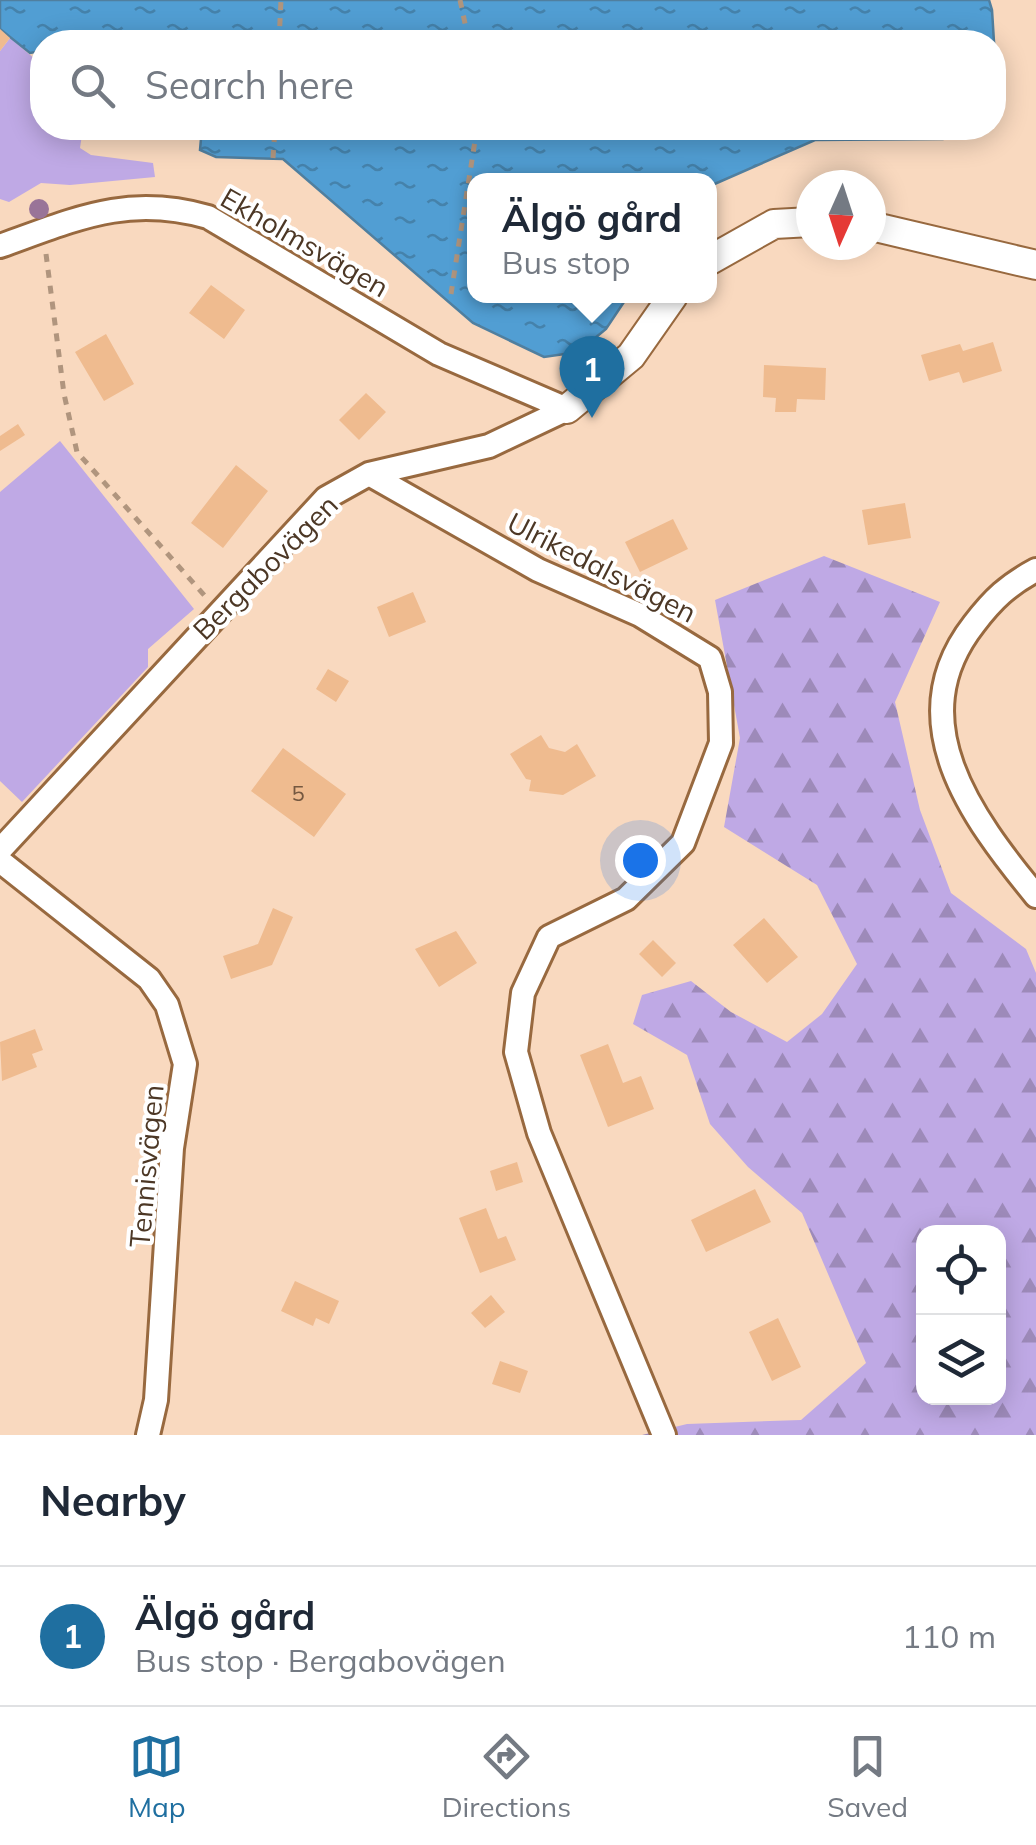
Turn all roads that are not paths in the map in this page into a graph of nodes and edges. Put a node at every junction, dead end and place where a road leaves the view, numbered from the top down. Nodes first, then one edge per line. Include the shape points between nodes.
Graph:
1 (796, 223) edge
2 (886, 230) edge
3 (0, 246) edge
4 (717, 256) edge
5 (1036, 265) edge
6 (668, 303) edge
7 (567, 410) junction
8 (368, 474) junction
9 (1036, 570) edge
10 (0, 850) edge
11 (0, 861) edge
12 (1036, 896) edge
13 (148, 1435) edge
14 (664, 1435) edge

1 - 4 street via 774,224
2 - 5 street
3 - 7 street, Ekholmsvägen via 104,210 145,205 208,218 438,354
6 - 7 street, Bergabovägen via 631,356
7 - 8 street, Bergabovägen via 489,446
8 - 10 street, Bergabovägen via 326,498
8 - 14 street, Ulrikedalsvägen via 710,658 720,692 721,743 683,843 626,900 549,936 522,993 516,1052 539,1133
9 - 12 street via 1000,590 956,646 942,680 938,716 946,752 998,850
11 - 13 street, Tennisvägen via 149,979 167,1005 185,1064

